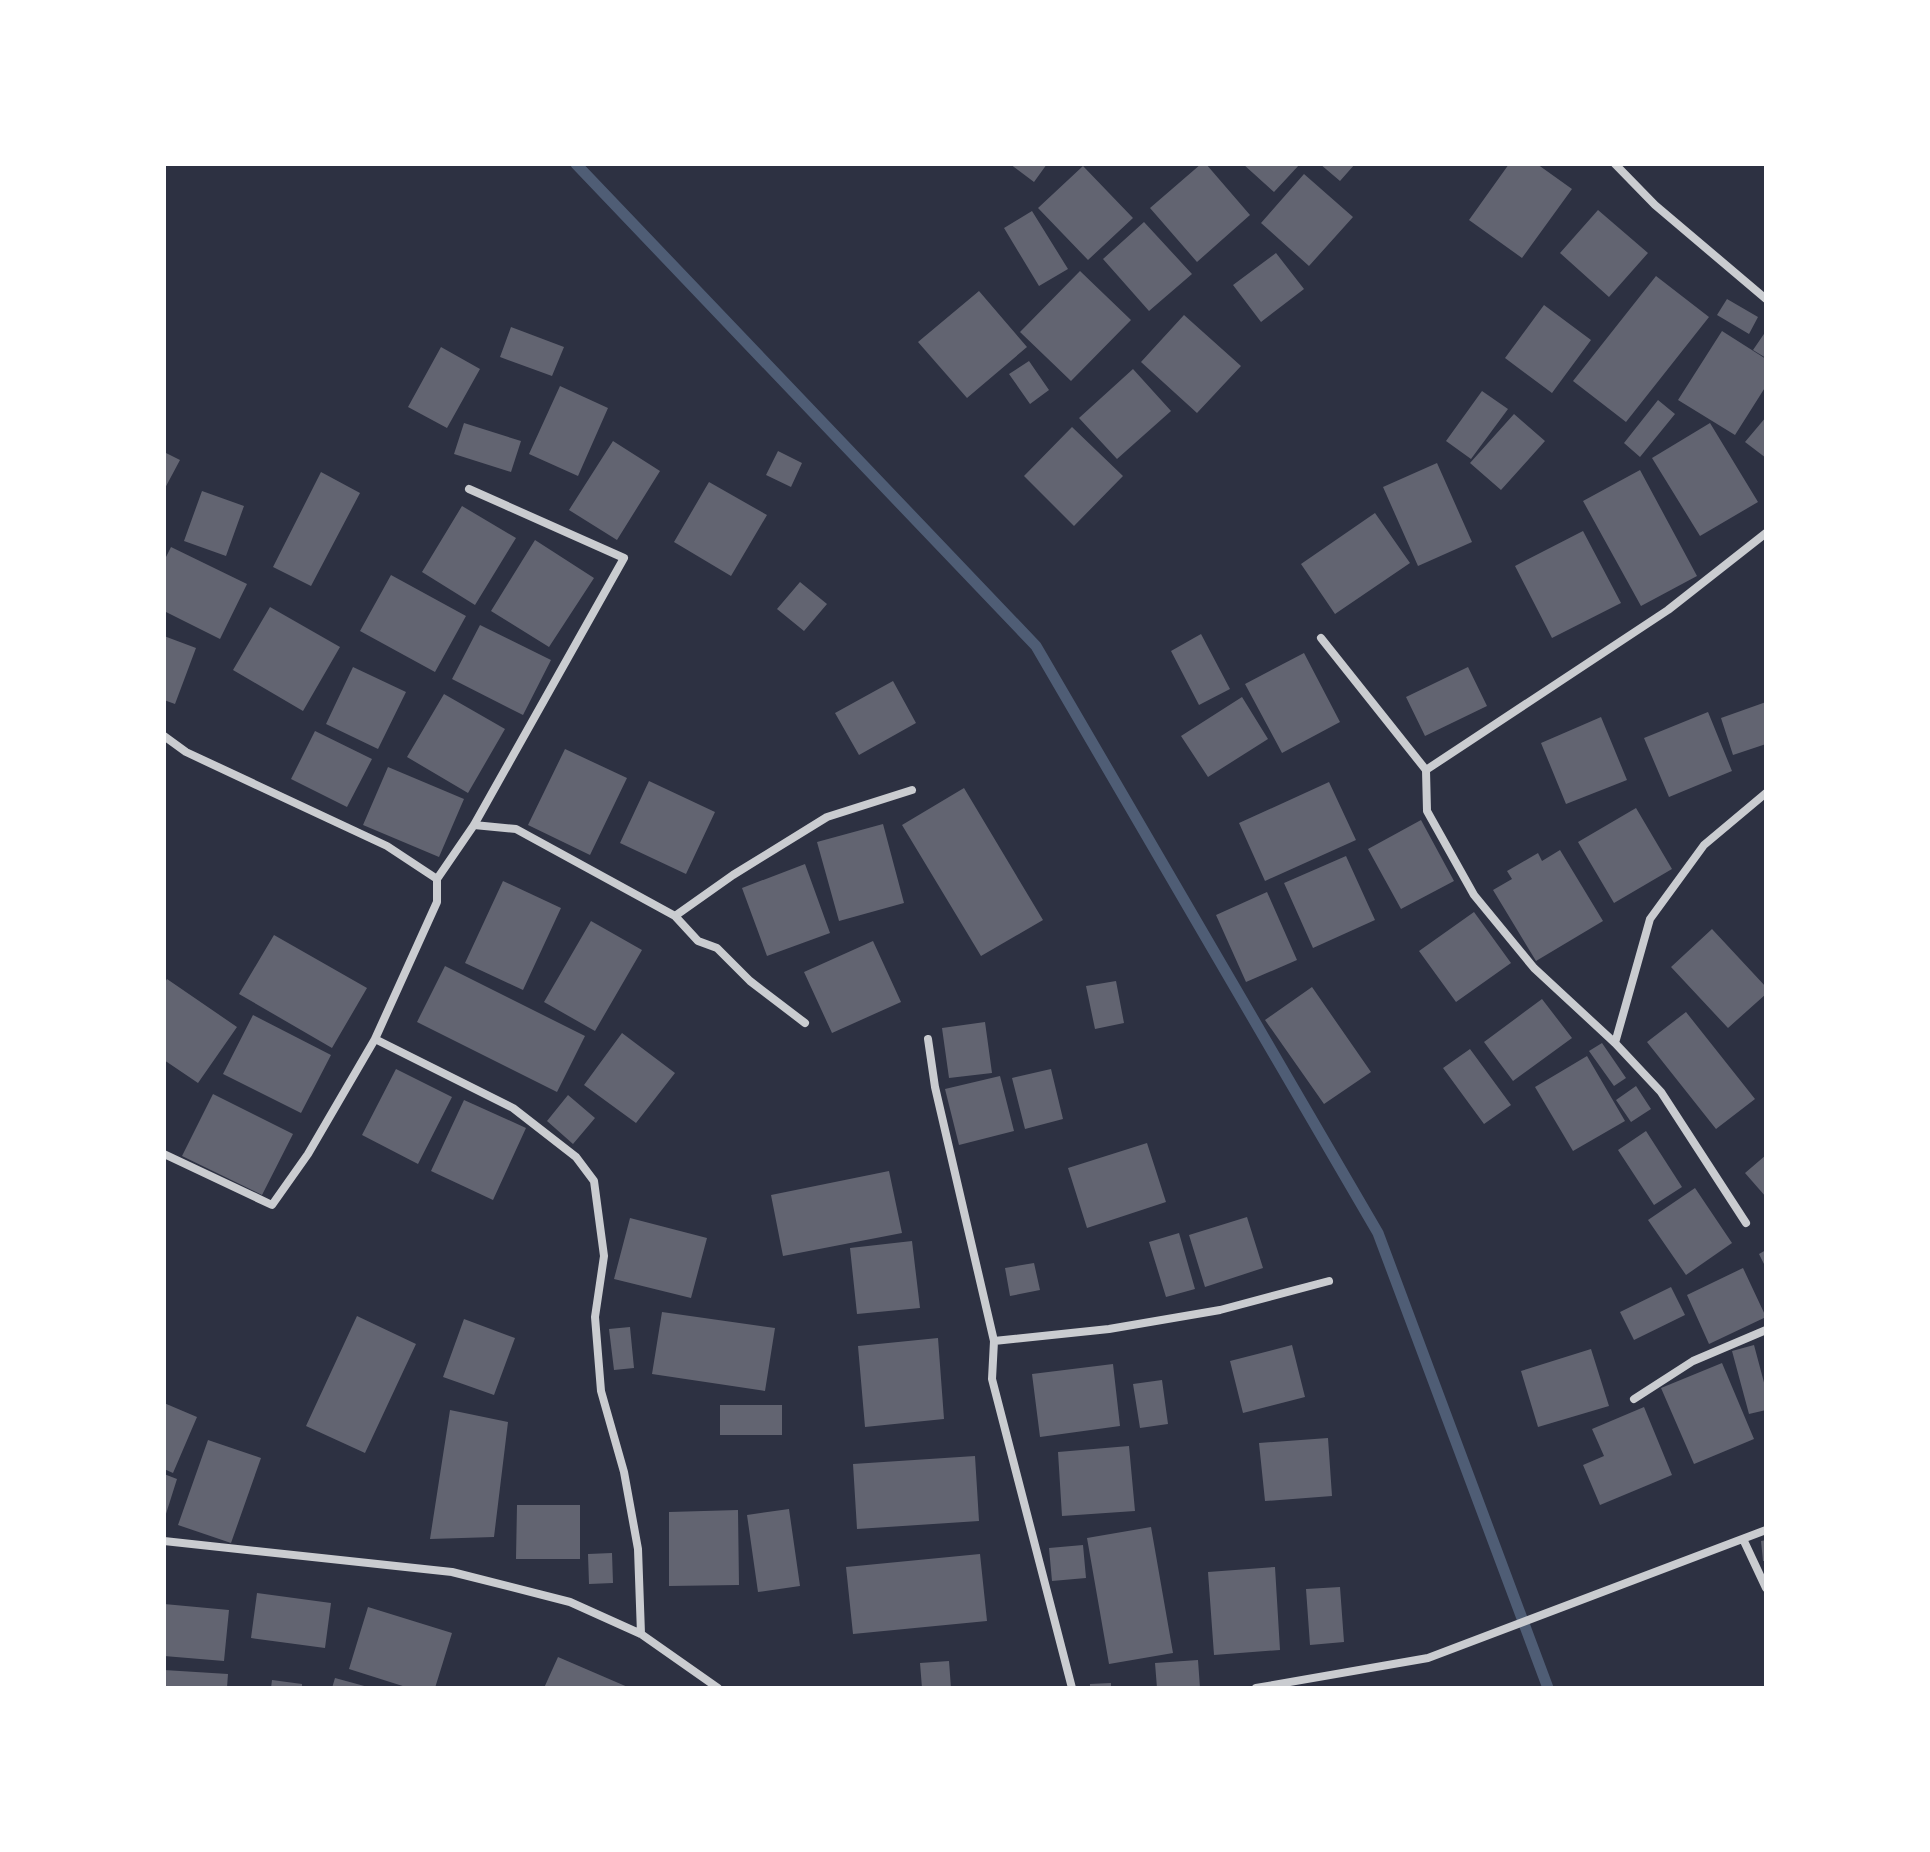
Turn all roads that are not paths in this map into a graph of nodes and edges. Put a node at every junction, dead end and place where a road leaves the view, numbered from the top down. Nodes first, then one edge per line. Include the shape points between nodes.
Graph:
1 (1615, 164) edge
2 (1766, 299) edge
3 (469, 489) dead end
4 (1766, 533) edge
5 (1321, 638) dead end
6 (164, 736) edge
7 (1426, 770) junction
8 (912, 790) dead end
9 (1766, 793) edge
10 (474, 825) junction
11 (437, 879) junction
12 (675, 916) junction
13 (805, 1023) dead end
14 (375, 1039) junction
15 (928, 1039) dead end
16 (1615, 1043) junction
17 (164, 1154) edge
18 (1746, 1223) dead end
19 (1329, 1281) dead end
20 (1766, 1330) edge
21 (994, 1341) junction
22 (1634, 1399) dead end
23 (1766, 1530) edge
24 (1743, 1539) junction
25 (164, 1541) edge
26 (1766, 1588) edge
27 (641, 1634) junction
28 (718, 1688) edge
29 (1072, 1688) edge
30 (1256, 1688) edge

1 - 2 street
3 - 10 street via 624,558
4 - 7 street via 1668,610
5 - 7 street
6 - 11 street via 186,752 387,846
7 - 16 street via 1427,811 1474,895 1534,968
8 - 12 street via 827,817
9 - 16 street via 1704,845 1650,919
10 - 11 street
10 - 12 street via 516,829
11 - 14 street via 437,902
12 - 13 street via 698,941 717,948
14 - 17 street via 272,1205
14 - 27 street via 513,1108 576,1157 594,1181 604,1256 595,1317 601,1391 638,1549
15 - 21 street
16 - 18 street via 1661,1092
19 - 21 street via 1220,1310
20 - 22 street via 1693,1361
21 - 29 street via 992,1379
23 - 24 street
24 - 26 street
24 - 30 street via 1428,1658
25 - 27 street via 452,1572 570,1602
27 - 28 street

